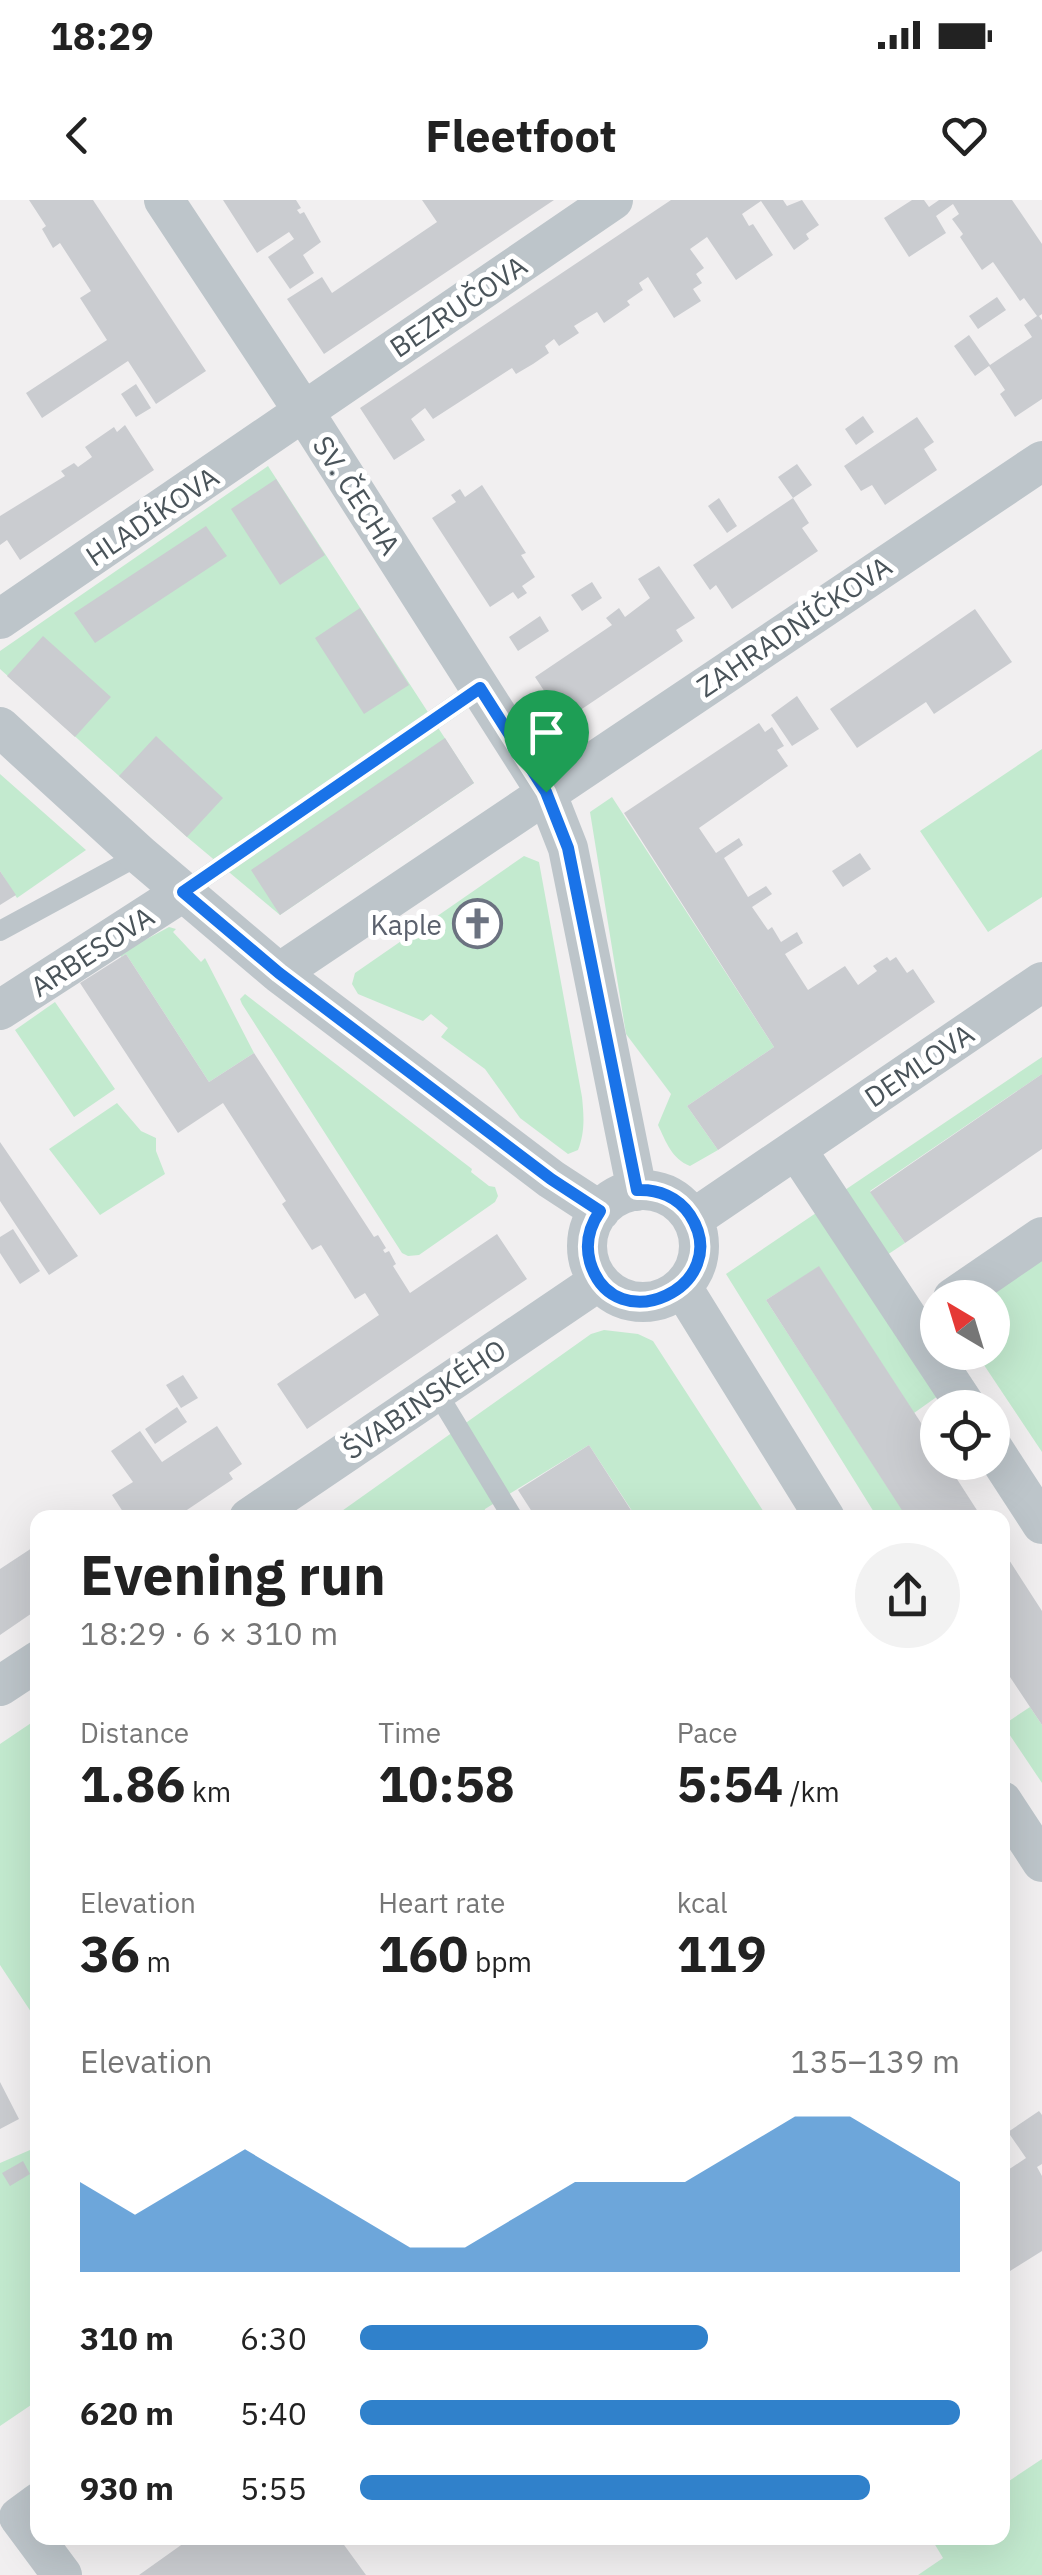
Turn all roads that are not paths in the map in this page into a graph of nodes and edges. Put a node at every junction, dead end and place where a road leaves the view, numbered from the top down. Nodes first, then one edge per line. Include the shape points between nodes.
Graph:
1 (164, 200) edge
2 (613, 200) edge
3 (304, 412) junction
4 (1042, 461) edge
5 (0, 619) edge
6 (480, 688) junction
7 (0, 727) edge
8 (546, 792) junction
9 (140, 855) junction
10 (183, 892) junction
11 (0, 932) edge
12 (279, 973) junction
13 (1042, 982) edge
14 (0, 1010) edge
15 (796, 1148) junction
16 (637, 1190) junction
17 (600, 1211) junction
18 (693, 1219) junction
19 (1042, 1236) edge
20 (979, 1280) edge
21 (599, 1281) junction
22 (682, 1287) junction
23 (920, 1309) edge
24 (436, 1391) junction
25 (1010, 1475) edge
26 (261, 1510) edge
27 (508, 1510) edge
28 (821, 1510) edge
29 (1042, 1524) edge
30 (30, 1665) edge
31 (0, 1686) edge
32 (30, 2509) edge
33 (30, 2533) edge
34 (39, 2545) edge
35 (62, 2575) edge

1 - 3 street, SV. ČECHA
2 - 3 street, BEZRUČOVA
3 - 5 street, HLADÍKOVA
3 - 6 street, SV. ČECHA
4 - 8 street, ZAHRADNÍČKOVA
6 - 8 street, SV. ČECHA
6 - 10 lane
7 - 9 street
8 - 12 street, ZAHRADNÍČKOVA
8 - 16 street, SV. ČECHA via 568,848
9 - 10 street
9 - 11 lane
10 - 12 street
10 - 14 street, ARBESOVA
12 - 17 street
13 - 15 street, DEMLOVA
15 - 18 street, DEMLOVA
15 - 23 street
16 - 17 street
16 - 18 street via 672,1198
17 - 21 street via 588,1242
18 - 22 street via 698,1262
19 - 20 street
21 - 22 street via 640,1302
21 - 24 street, ŠVABINSKÉHO
22 - 28 street
24 - 26 street, ŠVABINSKÉHO
24 - 27 lane
25 - 29 street
30 - 31 street
32 - 33 street via 18,2517
34 - 35 street

